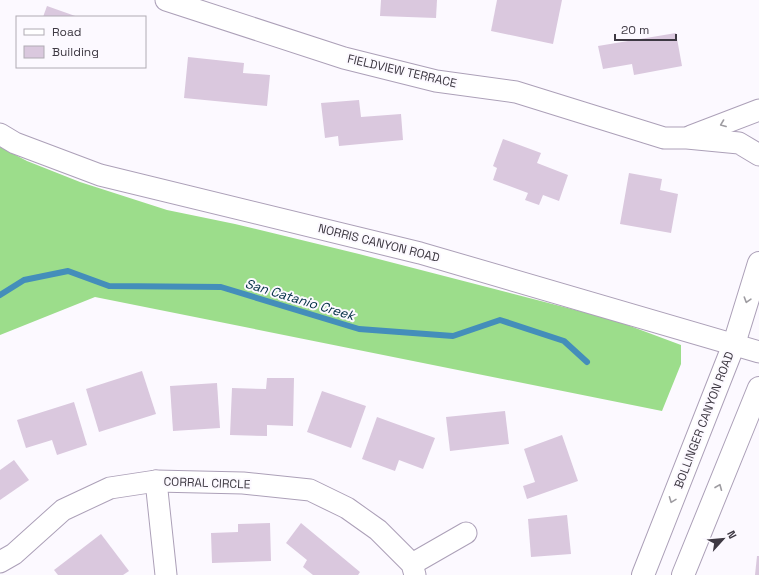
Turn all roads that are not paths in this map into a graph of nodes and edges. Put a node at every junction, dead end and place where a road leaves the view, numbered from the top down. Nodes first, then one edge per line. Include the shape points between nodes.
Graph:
1 (166, 0) edge
2 (759, 110) edge
3 (0, 134) edge
4 (687, 138) junction
5 (759, 155) edge
6 (759, 263) edge
7 (734, 344) junction
8 (759, 352) edge
9 (759, 388) edge
10 (156, 481) junction
11 (466, 533) dead end
12 (0, 562) edge
13 (414, 570) edge
14 (166, 575) edge
15 (643, 575) edge
16 (682, 575) edge

1 - 4 street, FIELDVIEW TERRACE via 344,58 436,81 516,92 664,138
2 -> 4 street, FIELDVIEW TERRACE
3 - 7 street, NORRIS CANYON ROAD via 15,143 100,175 420,253
4 - 5 street, FIELDVIEW TERRACE via 739,143
6 -> 7 main road, BOLLINGER CANYON ROAD
7 - 8 street, NORRIS CANYON ROAD
7 -> 15 main road, BOLLINGER CANYON ROAD
16 -> 9 main road
10 - 12 street, CORRAL CIRCLE via 110,488 63,510 14,554
10 - 13 street, CORRAL CIRCLE via 243,483 310,490 347,508 378,530
10 - 14 street
11 - 13 street, CORRAL CIRCLE

